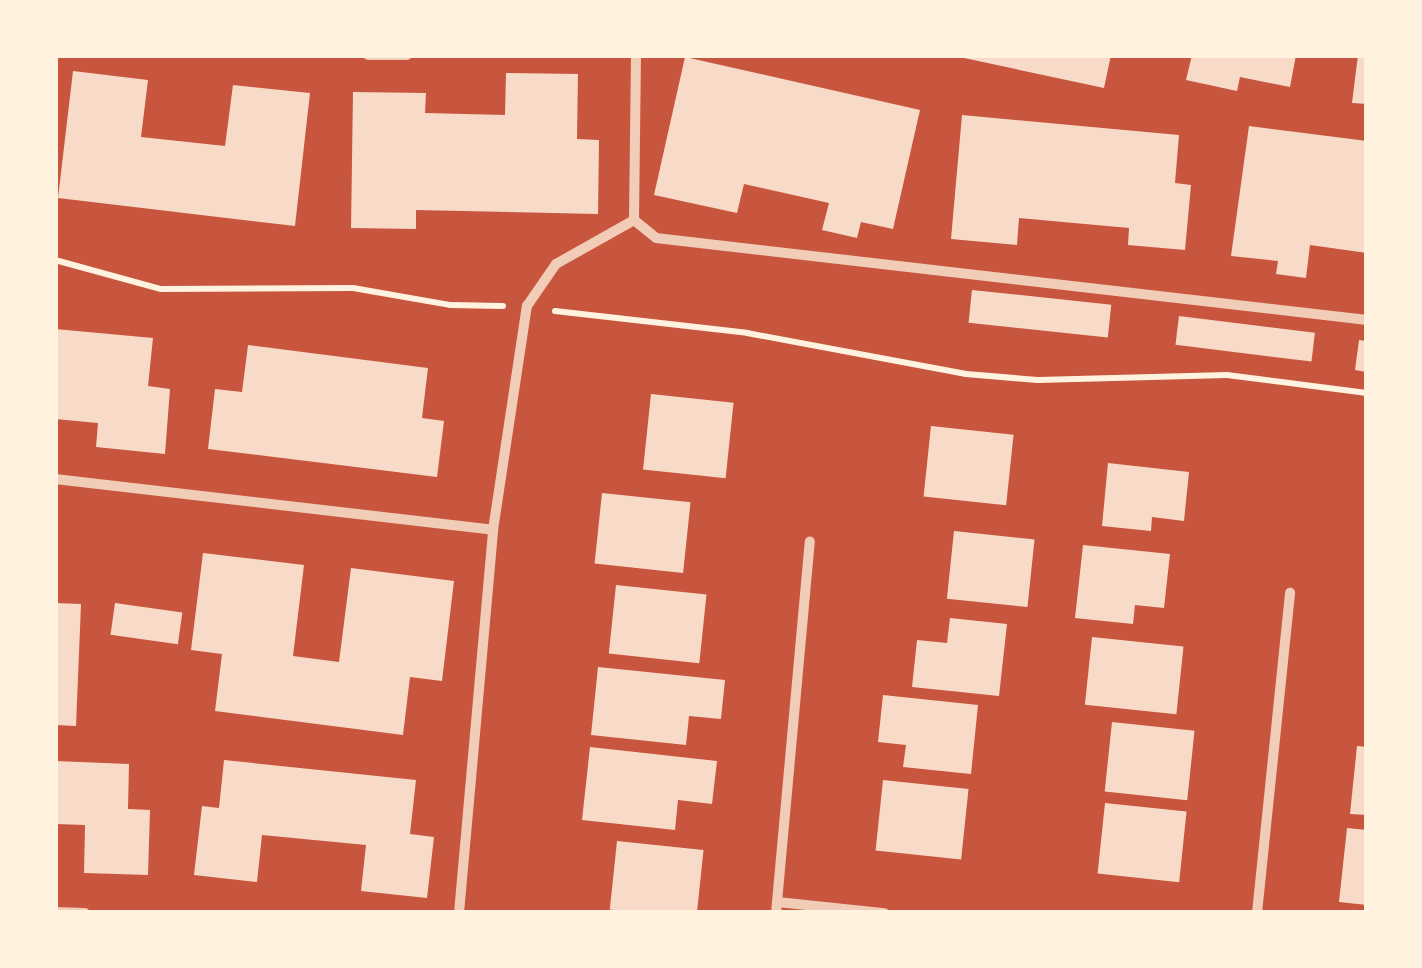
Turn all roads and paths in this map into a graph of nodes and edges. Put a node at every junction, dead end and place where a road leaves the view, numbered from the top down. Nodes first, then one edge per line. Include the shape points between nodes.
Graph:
1 (368, 55) edge
2 (407, 55) edge
3 (636, 55) edge
4 (634, 220) junction
5 (55, 260) edge
6 (528, 306) junction
7 (1367, 320) edge
8 (1367, 393) edge
9 (55, 479) edge
10 (494, 530) junction
11 (810, 542) dead end
12 (1290, 593) dead end
13 (776, 907) edge
14 (55, 912) edge
15 (86, 913) edge
16 (458, 913) edge
17 (884, 913) edge
18 (1257, 913) edge

1 - 2 street
3 - 4 street
4 - 6 street via 556,264
4 - 7 street via 656,238
5 - 6 path via 161,289 353,288 450,305
6 - 8 path via 747,333 966,374 1038,380 1227,375
6 - 10 street
9 - 10 street
10 - 16 street
11 - 13 street
12 - 18 street
13 - 17 street
14 - 15 street

